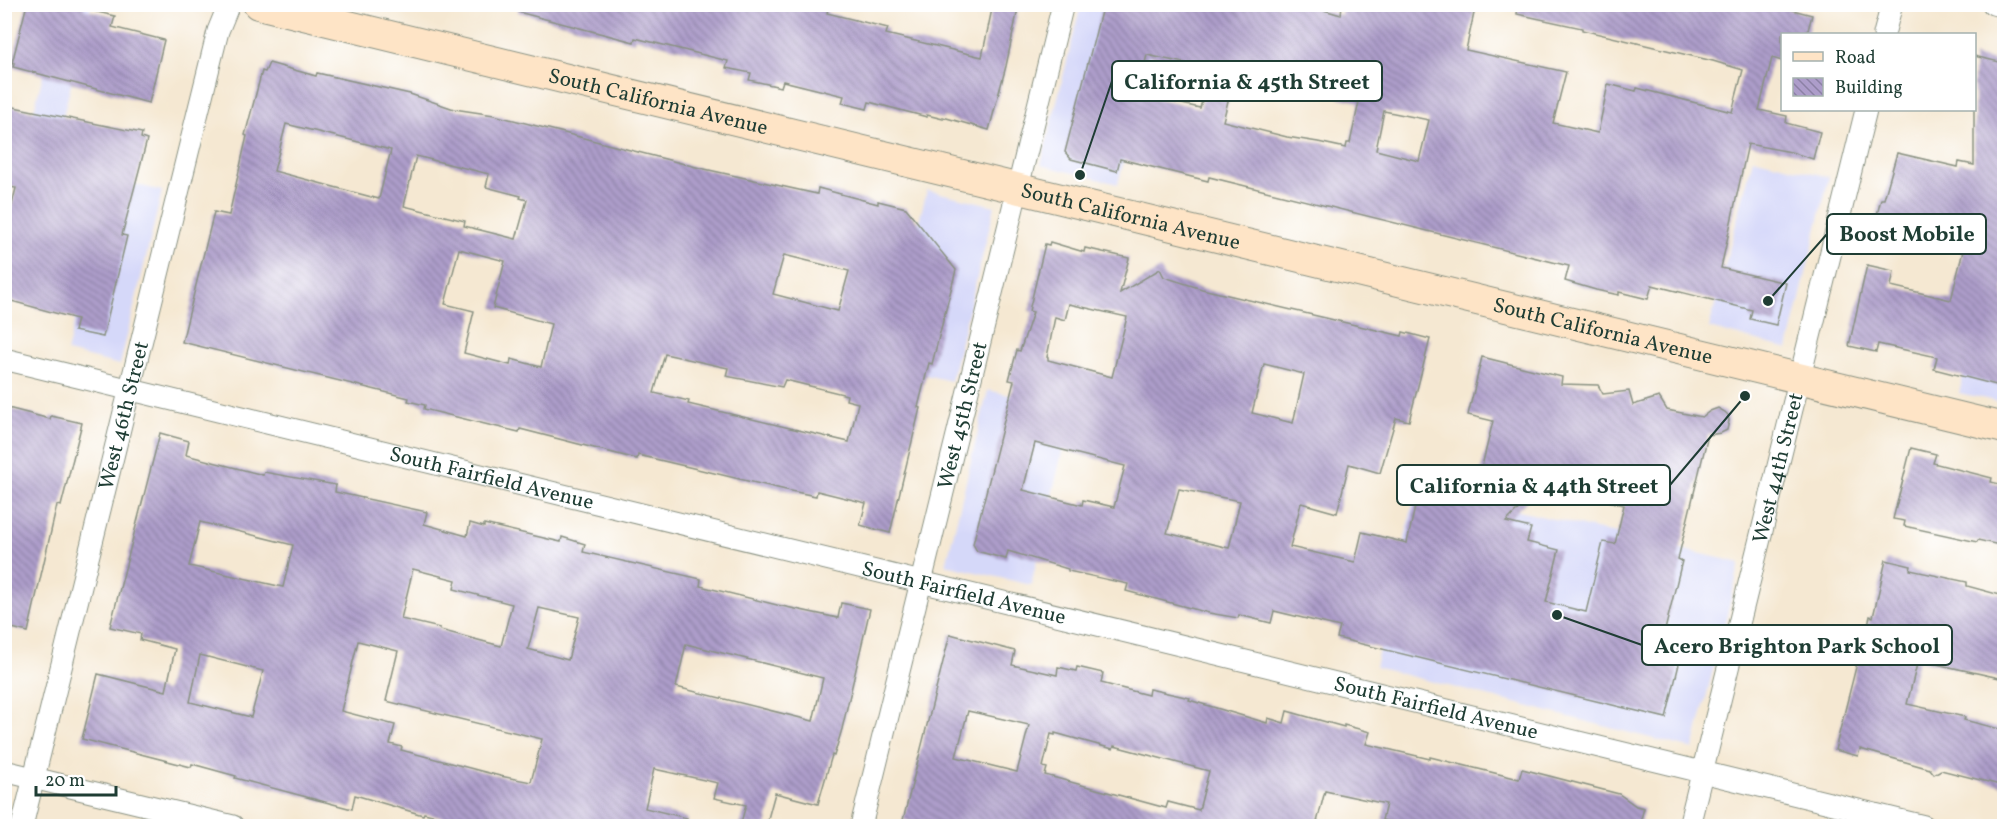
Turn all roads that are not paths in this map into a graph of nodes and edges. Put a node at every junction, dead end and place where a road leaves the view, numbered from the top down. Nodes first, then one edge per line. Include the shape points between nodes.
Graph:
1 (229, 4) edge
2 (258, 4) edge
3 (1062, 4) edge
4 (1892, 4) edge
5 (1993, 4) edge
6 (2004, 7) edge
7 (1884, 33) edge
8 (1866, 111) edge
9 (1017, 189) junction
10 (4, 359) edge
11 (1800, 378) junction
12 (130, 390) junction
13 (2004, 428) edge
14 (921, 582) junction
15 (4, 771) edge
16 (1702, 772) junction
17 (34, 778) junction
18 (22, 826) edge
19 (233, 826) edge
20 (861, 826) edge
21 (1689, 826) edge
22 (1924, 826) edge

1 - 12 street, West 46th Street via 218,31
2 - 9 main road, South California Avenue
3 - 9 street, West 45th Street
4 - 7 street
5 - 6 street
8 - 11 street, West 44th Street
9 - 11 main road, South California Avenue
9 - 14 street, West 45th Street
10 - 12 street, South Fairfield Avenue
11 - 13 main road, South California Avenue
11 - 16 street, West 44th Street
12 - 14 street, South Fairfield Avenue
12 - 17 street, West 46th Street
14 - 16 street, South Fairfield Avenue
14 - 20 street, West 45th Street
15 - 17 street
16 - 21 street, West 44th Street
16 - 22 street, South Fairfield Avenue
17 - 18 street, West 46th Street
17 - 19 street

